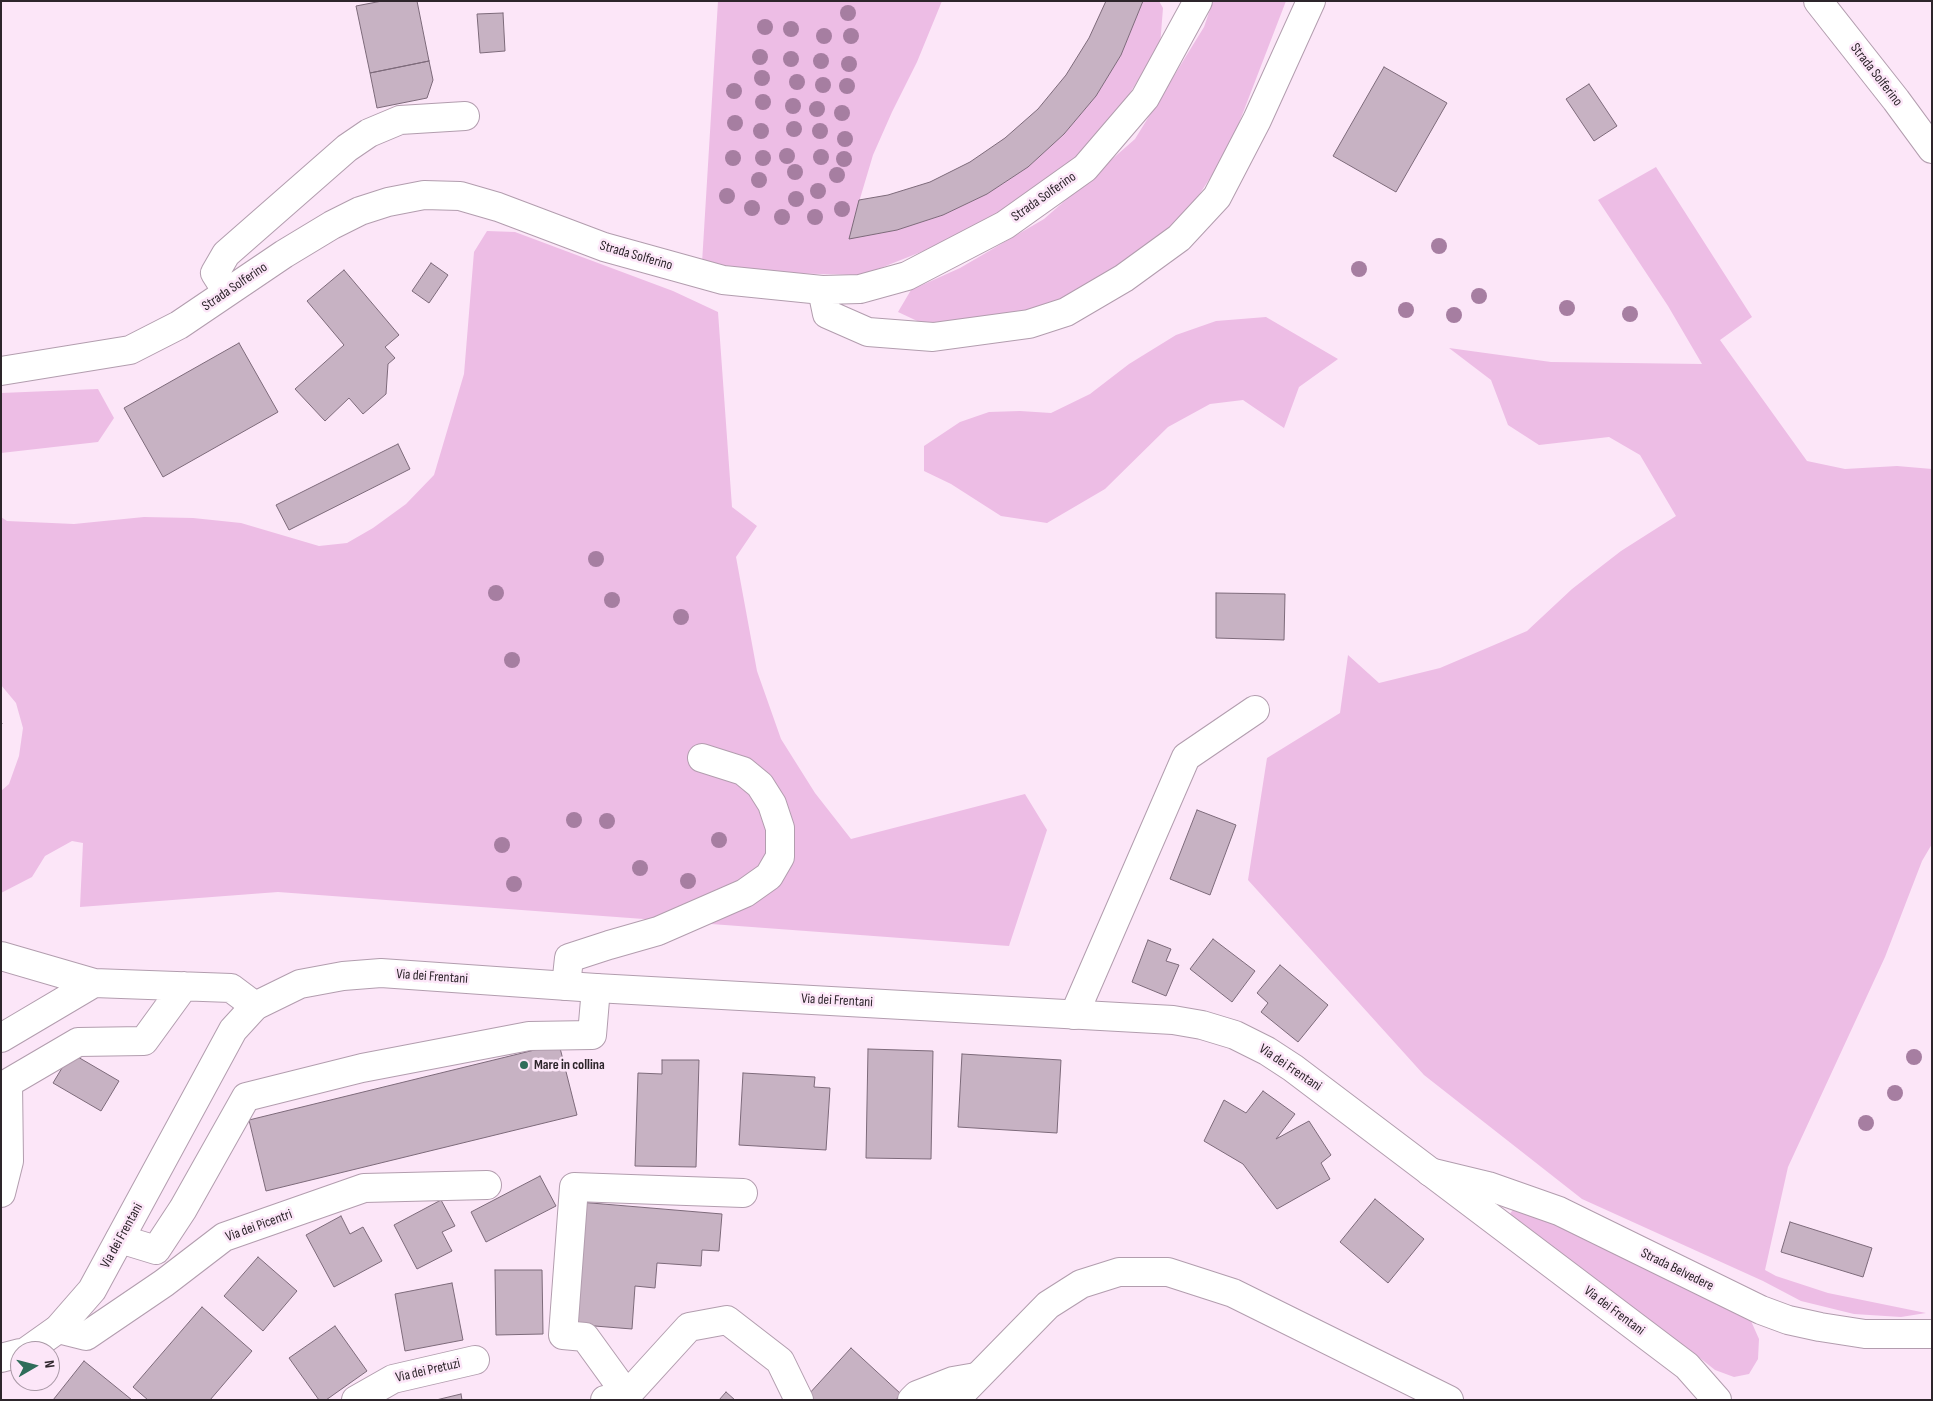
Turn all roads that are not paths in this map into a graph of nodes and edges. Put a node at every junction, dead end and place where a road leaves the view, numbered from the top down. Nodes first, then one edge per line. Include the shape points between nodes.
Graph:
1 (1198, 1) edge
2 (1311, 1) edge
3 (1818, 1) edge
4 (465, 116) dead end
5 (1932, 149) edge
6 (822, 290) junction
7 (228, 292) junction
8 (1, 371) edge
9 (1255, 710) dead end
10 (702, 758) dead end
11 (1, 956) edge
12 (94, 983) junction
13 (184, 986) junction
14 (566, 986) junction
15 (596, 988) junction
16 (255, 1006) junction
17 (1074, 1014) junction
18 (1, 1038) edge
19 (1430, 1172) junction
20 (487, 1186) dead end
21 (1, 1193) edge
22 (743, 1193) dead end
23 (120, 1239) junction
24 (58, 1329) junction
25 (1932, 1334) edge
26 (41, 1341) edge
27 (475, 1360) dead end
28 (976, 1377) junction
29 (616, 1397) edge
30 (356, 1400) edge
31 (799, 1400) edge
32 (912, 1400) edge
33 (955, 1400) edge
34 (1449, 1400) edge
35 (1717, 1400) edge

1 - 6 street, Strada Solferino via 1145,98 1085,168 1005,225 907,276 860,289
2 - 6 street via 1257,120 1217,197 1179,238 1124,278 1066,312 1029,324 933,337 868,332 827,314
3 - 5 street, Strada Solferino
4 - 7 street via 400,120 369,132 347,148 226,254 215,273
6 - 7 street, Strada Solferino via 723,280 604,247 460,196 424,195 360,211 284,254
7 - 8 street, Strada Solferino via 179,325 130,350
9 - 17 street via 1186,757
10 - 14 street via 743,770 760,785 772,804 780,828 780,856 769,876 745,893 658,931 569,958
11 - 12 street
12 - 13 street
12 - 18 street
13 - 16 street via 231,988
13 - 21 street via 144,1041 78,1042 8,1083 9,1161
14 - 15 street, Via dei Frentani
14 - 16 street, Via dei Frentani via 371,974 300,984
15 - 17 street, Via dei Frentani
15 - 23 street via 592,1035 528,1036 362,1068 246,1097 156,1250
16 - 23 street, Via dei Frentani via 233,1030
17 - 19 street, Via dei Frentani via 1173,1020 1235,1035 1267,1050 1293,1068
19 - 25 street, Strada Belvedere via 1488,1186 1559,1211 1761,1310 1788,1320 1865,1334
19 - 35 street, Via dei Frentani via 1687,1366
20 - 24 street, Via dei Picentri via 364,1188 224,1238 86,1336
22 - 29 street via 574,1187 563,1335 585,1337
23 - 24 street, Via dei Frentani via 92,1290
24 - 26 street, Via dei Frentani
27 - 30 street, Via dei Pretuzi via 393,1378
28 - 32 street via 953,1381
28 - 33 street
28 - 34 street via 1048,1305 1081,1284 1119,1272 1168,1272 1233,1293
29 - 31 street via 689,1327 727,1320 780,1361

